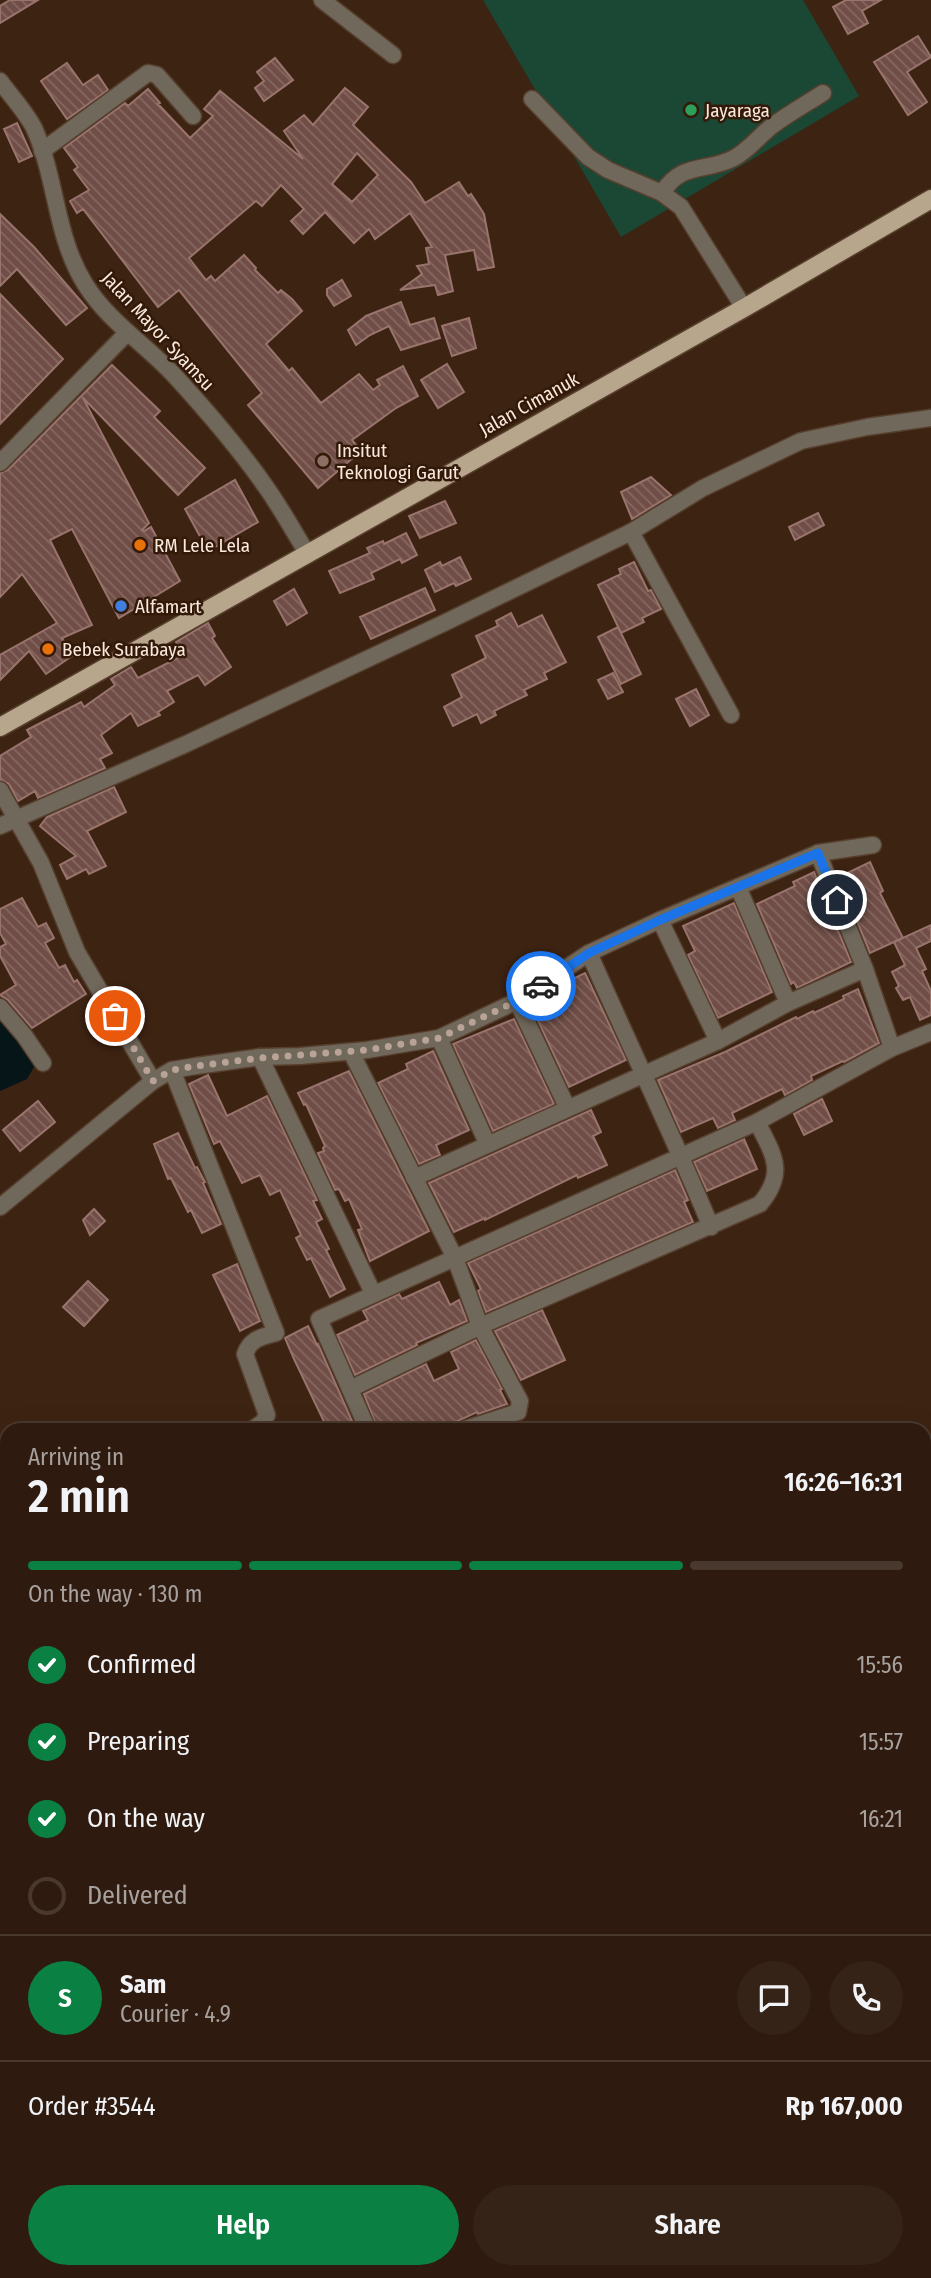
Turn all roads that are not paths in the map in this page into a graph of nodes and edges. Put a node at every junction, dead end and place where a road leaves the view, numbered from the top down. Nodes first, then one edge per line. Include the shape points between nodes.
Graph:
1 (322, 0) edge
2 (393, 55) dead end
3 (0, 81) edge
4 (823, 93) dead end
5 (532, 99) dead end
6 (193, 116) dead end
7 (43, 151) junction
8 (662, 193) junction
9 (931, 200) edge
10 (744, 308) junction
11 (127, 333) junction
12 (931, 418) edge
13 (4, 452) edge
14 (631, 532) junction
15 (307, 553) junction
16 (731, 715) dead end
17 (0, 727) edge
18 (0, 790) edge
19 (16, 818) junction
20 (0, 826) edge
21 (873, 845) dead end
22 (818, 853) junction
23 (738, 887) junction
24 (660, 920) junction
25 (589, 953) junction
26 (865, 969) junction
27 (517, 1001) junction
28 (788, 1003) junction
29 (0, 1007) edge
30 (931, 1032) edge
31 (439, 1038) junction
32 (718, 1041) junction
33 (892, 1048) junction
34 (351, 1052) junction
35 (260, 1058) junction
36 (43, 1063) dead end
37 (172, 1070) junction
38 (643, 1075) junction
39 (153, 1081) junction
40 (567, 1107) junction
41 (757, 1122) junction
42 (487, 1143) junction
43 (681, 1155) junction
44 (414, 1178) junction
45 (0, 1207) edge
46 (711, 1227) junction
47 (456, 1258) junction
48 (373, 1293) junction
49 (480, 1326) junction
50 (349, 1389) junction
51 (262, 1423) edge
52 (365, 1423) edge
53 (484, 1423) edge

1 - 2 street
3 - 7 street, Jalan Mayor Syamsu via 33,126
4 - 8 street via 736,157 683,172 670,180
5 - 8 street via 589,157
6 - 7 street via 157,75 148,73
7 - 11 street, Jalan Mayor Syamsu via 64,241 75,266 86,286
8 - 10 street via 681,207
9 - 10 main road, Jalan Cimanuk
10 - 15 main road, Jalan Cimanuk
11 - 13 street
11 - 15 street, Jalan Mayor Syamsu via 172,373 230,440
12 - 14 street via 801,441 703,488
14 - 16 street
14 - 19 street via 186,744
15 - 17 main road, Jalan Cimanuk
18 - 19 street
19 - 20 street
19 - 39 street via 41,863 77,952
21 - 22 street
22 - 23 street
22 - 26 street
23 - 24 street
23 - 28 street
24 - 25 street
24 - 32 street
25 - 27 street
25 - 38 street
26 - 28 street
26 - 33 street
27 - 31 street
27 - 40 street
28 - 32 street
29 - 36 street
30 - 33 street
31 - 34 street
31 - 42 street
32 - 38 street
33 - 41 street
34 - 35 street
34 - 44 street
35 - 37 street
35 - 48 street
37 - 39 street
37 - 51 street via 276,1333 254,1340 245,1354 267,1415
38 - 40 street
38 - 43 street
39 - 45 street
40 - 42 street
41 - 43 street
41 - 46 street via 771,1150 775,1182 760,1204
42 - 44 street
43 - 46 street
43 - 47 street
44 - 47 street
46 - 49 street
47 - 48 street
47 - 49 street
48 - 50 street via 319,1320
49 - 50 street
49 - 53 street via 520,1401 518,1412
50 - 52 street

